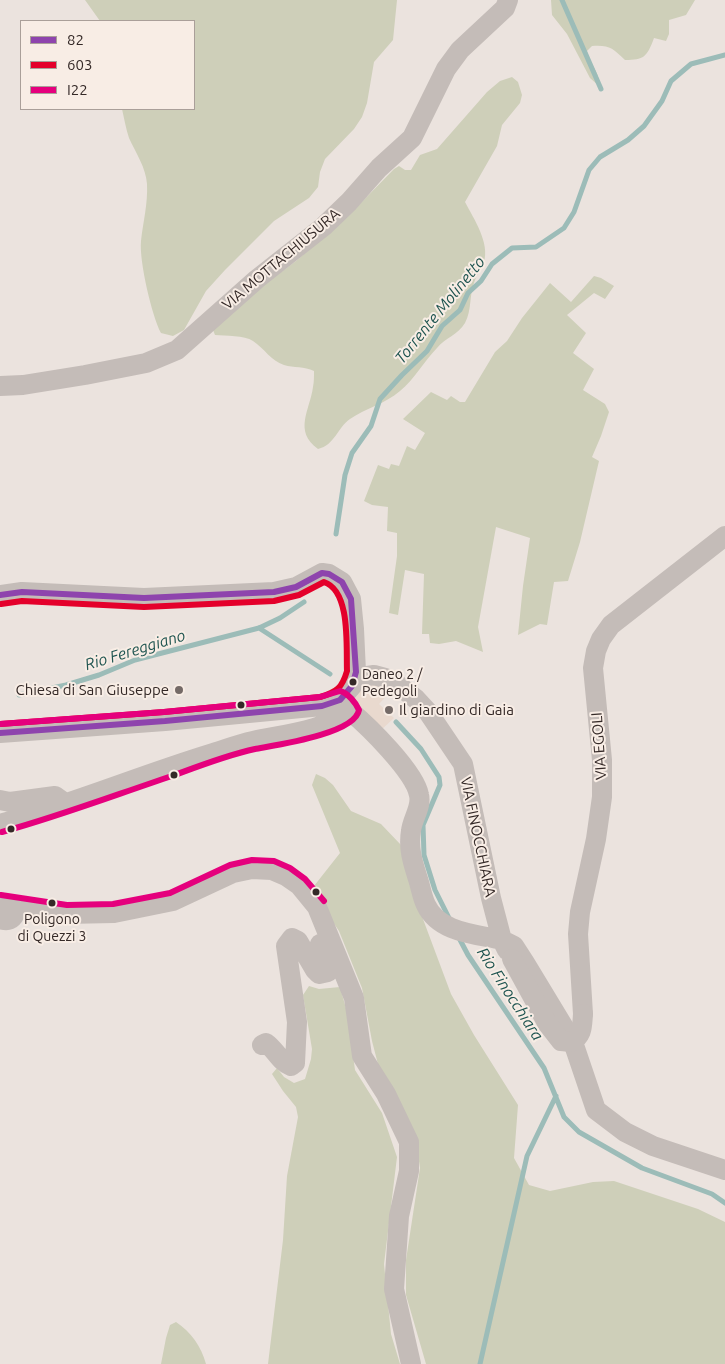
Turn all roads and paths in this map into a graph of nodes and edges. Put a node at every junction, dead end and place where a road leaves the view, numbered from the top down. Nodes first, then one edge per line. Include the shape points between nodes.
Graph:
1 (508, 0) edge
2 (0, 386) edge
3 (725, 536) edge
4 (0, 595) edge
5 (355, 678) junction
6 (345, 705) junction
7 (0, 734) edge
8 (0, 800) edge
9 (66, 803) junction
10 (0, 824) edge
11 (9, 905) edge
12 (317, 907) junction
13 (0, 919) edge
14 (497, 939) junction
15 (512, 959) joint
16 (262, 1045) dead end
17 (725, 1170) edge
18 (411, 1364) edge

1 - 2 street, VIA MOTTACHIUSURA via 505,8 460,50 446,70 412,138 323,227 256,279 178,350 146,363 23,385
3 - 15 street, VIA EGOLI, bridge via 611,625 596,651 592,668 602,760 602,797 580,912 578,934 583,1014 578,1037 571,1042 561,1041
4 - 5 street via 22,592 144,598 274,592 296,587 325,573 338,579 351,599
5 - 6 street
5 - 14 street, VIA FINOCCHIARA via 374,675 385,678 416,698 463,764
6 - 7 street
6 - 9 street via 339,719 188,761
6 - 14 street via 414,781 420,802 411,830 410,852 426,905 447,927
8 - 9 street via 10,802 56,796
9 - 10 street
11 - 12 street via 66,914 114,913 173,901 233,873 272,870 299,886
11 - 13 street via 15,916 10,920
12 - 16 street via 310,916 328,972 319,974 298,941 292,938 286,946 297,1022 295,1063 291,1066 286,1064 270,1046
12 - 18 street via 354,998 362,1056 386,1094 409,1142 409,1171 399,1216 394,1289
14 - 15 street, VIA FINOCCHIARA
14 - 17 street via 514,946 572,1041 596,1110 625,1132 653,1146

